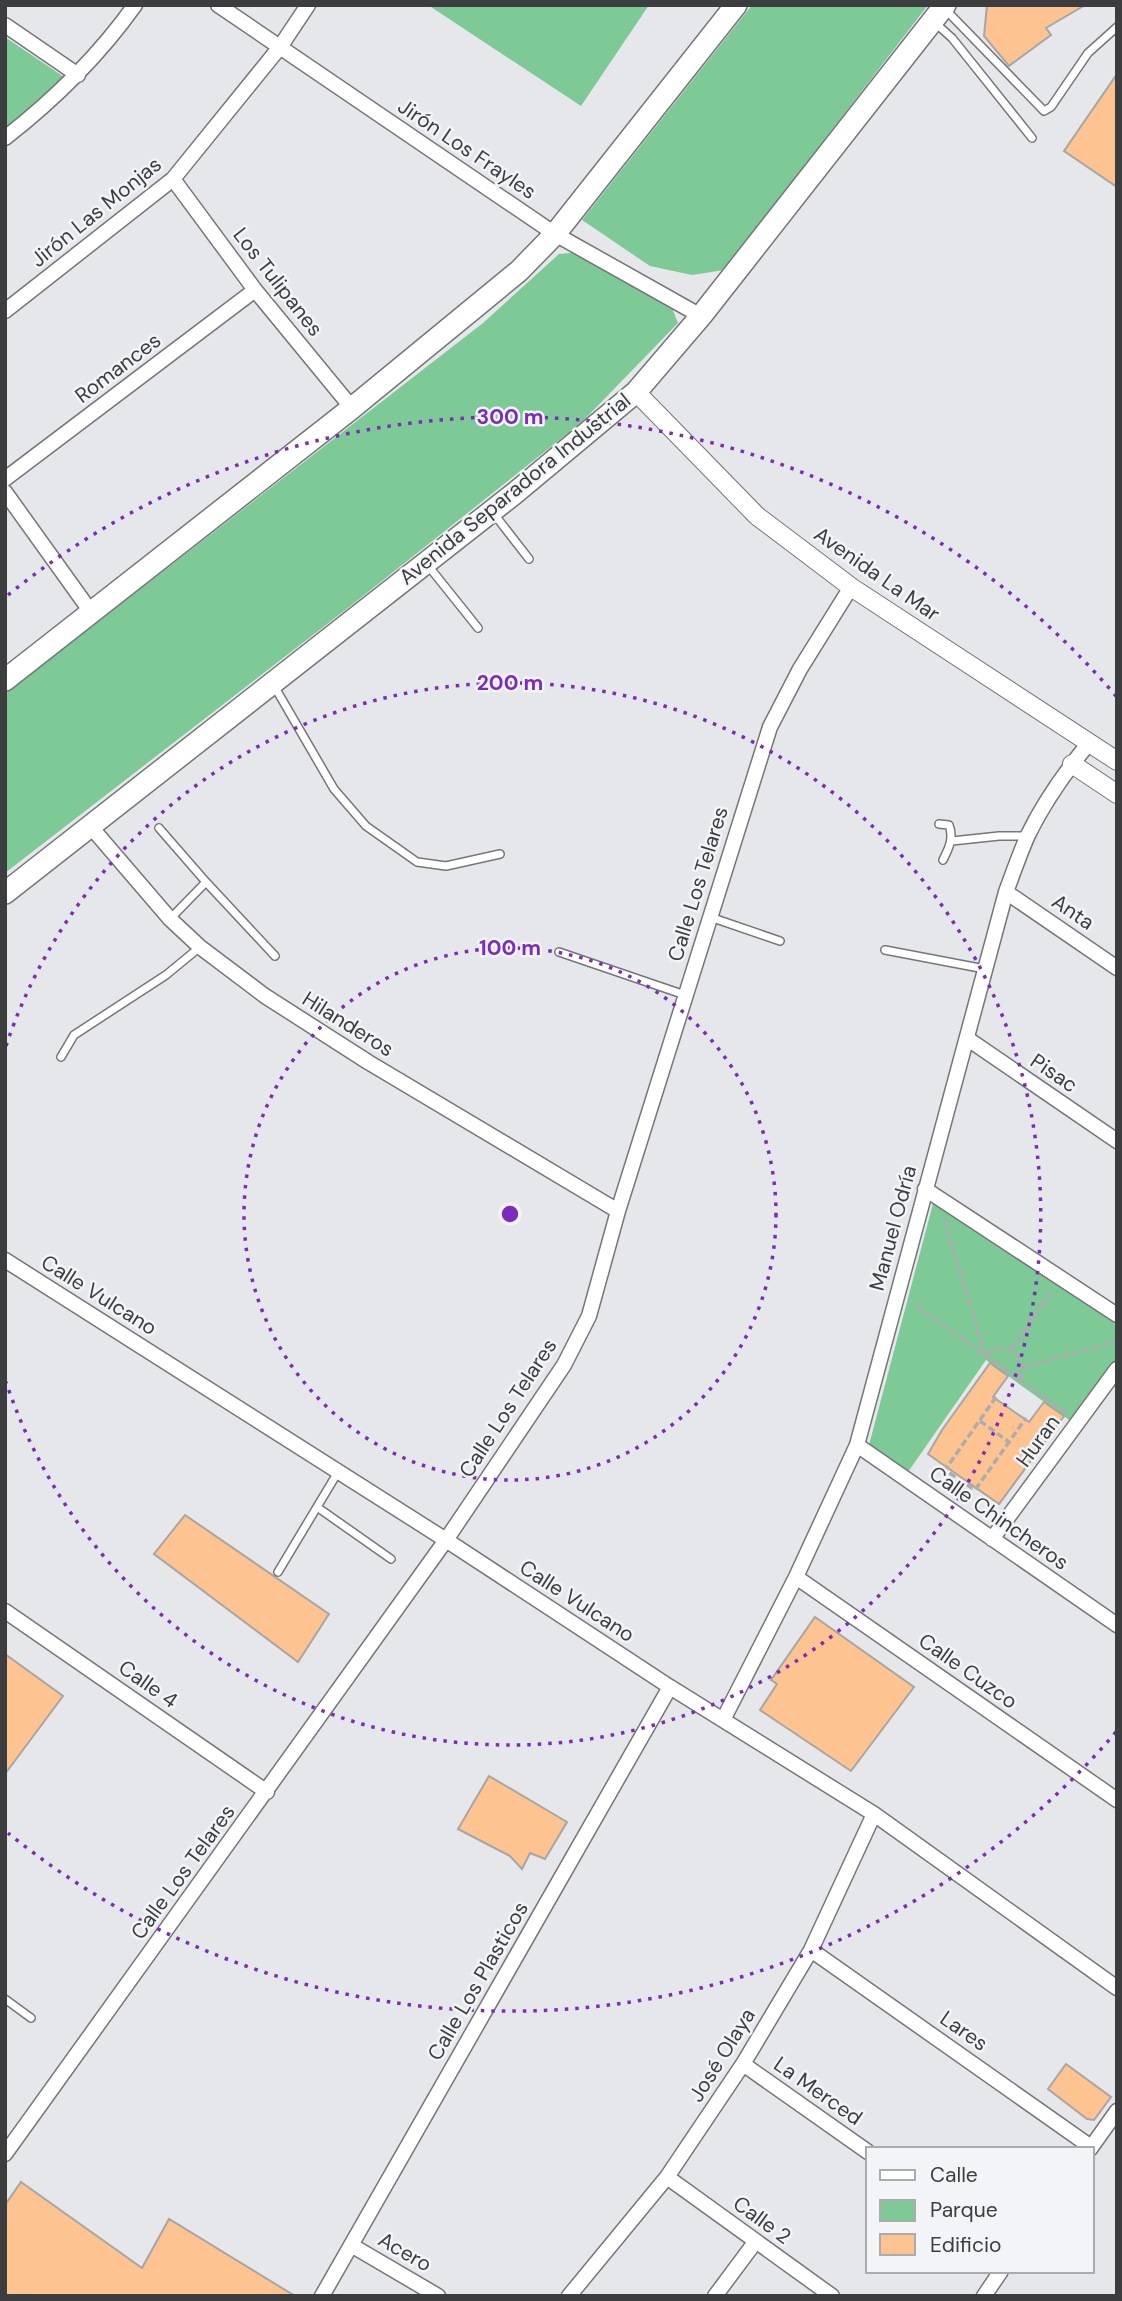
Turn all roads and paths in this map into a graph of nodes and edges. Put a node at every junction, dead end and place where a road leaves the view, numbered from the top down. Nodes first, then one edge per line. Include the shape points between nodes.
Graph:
1 (135, 5) edge
2 (218, 5) edge
3 (308, 5) edge
4 (736, 5) edge
5 (944, 10) edge
6 (5, 26) edge
7 (1117, 27) edge
8 (280, 47) junction
9 (78, 75) junction
10 (5, 138) edge
11 (1032, 138) dead end
12 (173, 179) junction
13 (555, 234) junction
14 (255, 290) junction
15 (5, 292) edge
16 (19, 300) junction
17 (5, 311) edge
18 (701, 316) junction
19 (636, 392) junction
20 (352, 408) junction
21 (5, 479) edge
22 (5, 492) edge
23 (492, 511) junction
24 (530, 559) dead end
25 (426, 563) junction
26 (850, 587) junction
27 (91, 612) junction
28 (478, 628) dead end
29 (5, 680) edge
30 (273, 683) junction
31 (1089, 743) junction
32 (1117, 761) edge
33 (1072, 764) junction
34 (1117, 794) edge
35 (939, 824) dead end
36 (91, 827) junction
37 (159, 828) dead end
38 (1028, 836) junction
39 (951, 841) junction
40 (500, 853) dead end
41 (943, 860) dead end
42 (206, 882) junction
43 (1006, 892) junction
44 (5, 893) edge
45 (710, 917) junction
46 (170, 919) junction
47 (780, 941) dead end
48 (200, 947) junction
49 (885, 950) dead end
50 (559, 952) dead end
51 (275, 956) dead end
52 (1117, 968) edge
53 (986, 969) junction
54 (685, 995) junction
55 (968, 1039) junction
56 (61, 1056) dead end
57 (1117, 1141) edge
58 (925, 1189) junction
59 (618, 1211) junction
60 (943, 1217) dead end
61 (5, 1261) edge
62 (1052, 1291) dead end
63 (916, 1306) dead end
64 (1117, 1315) edge
65 (1117, 1341) edge
66 (1011, 1350) junction
67 (985, 1355) junction
68 (1022, 1367) junction
69 (1117, 1369) edge
70 (1018, 1379) junction
71 (996, 1397) dead end
72 (1068, 1415) dead end
73 (1026, 1418) dead end
74 (980, 1421) junction
75 (1009, 1442) junction
76 (857, 1445) junction
77 (339, 1472) junction
78 (961, 1480) junction
79 (955, 1488) dead end
80 (317, 1507) junction
81 (992, 1539) junction
82 (446, 1540) junction
83 (391, 1559) dead end
84 (278, 1572) dead end
85 (796, 1577) junction
86 (5, 1611) edge
87 (1117, 1625) edge
88 (670, 1687) junction
89 (723, 1720) junction
90 (267, 1792) junction
91 (1117, 1800) edge
92 (874, 1814) junction
93 (811, 1950) junction
94 (1117, 1988) edge
95 (5, 1999) edge
96 (31, 2018) dead end
97 (743, 2064) junction
98 (1117, 2111) edge
99 (1090, 2147) edge
100 (1092, 2147) edge
101 (866, 2151) edge
102 (5, 2154) edge
103 (667, 2177) junction
104 (756, 2241) junction
105 (351, 2245) junction
106 (1000, 2273) edge
107 (322, 2296) edge
108 (438, 2296) edge
109 (569, 2296) edge
110 (715, 2296) edge
111 (832, 2296) edge
112 (984, 2296) edge

1 - 9 street
2 - 8 street, Jirón Los Frayles
3 - 8 street, Jirón Las Monjas
4 - 13 main road
5 - 7 lane via 1044,111 1088,53
5 - 11 lane via 953,38
5 - 18 main road, Avenida Separadora Industrial
6 - 9 street
8 - 12 street, Jirón Las Monjas
8 - 13 street, Jirón Los Frayles
9 - 10 street
12 - 14 street, Los Tulipanes
12 - 16 street, Jirón Las Monjas
13 - 18 street, Jirón Los Frayles
13 - 20 main road via 481,304
14 - 20 street, Los Tulipanes
14 - 21 street, Romances
15 - 16 street
16 - 17 street, Jirón Las Monjas
18 - 19 main road, Avenida Separadora Industrial
19 - 23 main road, Avenida Separadora Industrial
19 - 26 street, Avenida La Mar via 757,516
20 - 27 main road
22 - 27 street
23 - 24 lane
23 - 25 main road, Avenida Separadora Industrial
25 - 28 lane
25 - 30 main road, Avenida Separadora Industrial
26 - 31 street, Avenida La Mar
26 - 45 street, Calle Los Telares via 770,727
27 - 29 main road
30 - 36 main road, Avenida Separadora Industrial
30 - 40 lane via 334,789 366,826 417,862 446,866
31 - 32 street, Avenida La Mar
31 - 33 street, Manuel Odría
33 - 34 street
33 - 38 street, Manuel Odría
35 - 39 lane via 949,825
36 - 44 main road, Avenida Separadora Industrial
36 - 46 street, Hilanderos
37 - 42 lane
38 - 39 lane
38 - 43 street, Manuel Odría
39 - 41 lane
42 - 46 lane
42 - 51 lane
43 - 52 street, Anta
43 - 53 street, Manuel Odría
45 - 47 lane
45 - 54 street, Calle Los Telares
46 - 48 street, Hilanderos
48 - 56 lane via 74,1035
48 - 59 street, Hilanderos via 265,996 357,1055
49 - 53 lane
50 - 54 lane
53 - 55 street, Manuel Odría
54 - 59 street, Calle Los Telares
55 - 57 street, Pisac
55 - 58 street, Manuel Odría
58 - 64 street
58 - 76 street, Manuel Odría
59 - 82 street, Calle Los Telares via 589,1316 564,1365
60 - 67 path
61 - 77 street, Calle Vulcano
62 - 66 path
63 - 67 path
65 - 68 path
66 - 67 path via 998,1348
66 - 68 path
67 - 70 path
68 - 70 path
69 - 81 street, Huran
70 - 72 path
71 - 74 path
73 - 75 path
74 - 75 path
74 - 78 path via 946,1470
75 - 78 path via 975,1490
76 - 81 street, Calle Chincheros
76 - 85 street, Manuel Odría
77 - 80 lane
77 - 82 street, Calle Vulcano
78 - 79 path
80 - 83 lane
80 - 84 lane
81 - 87 street, Calle Chincheros
82 - 88 street, Calle Vulcano
82 - 90 street, Calle Los Telares
85 - 89 street, Manuel Odría
85 - 91 street, Calle Cuzco
86 - 90 street, Calle 4
88 - 89 street, Calle Vulcano
88 - 105 street, Calle Los Plasticos
89 - 92 street, Calle Vulcano
90 - 102 street, Calle Los Telares
92 - 93 street, José Olaya
92 - 94 street, Calle Vulcano
93 - 97 street, José Olaya
93 - 99 street, Lares
95 - 96 lane
97 - 101 street, La Merced
97 - 103 street, José Olaya
98 - 100 street
103 - 104 street, Calle 2
103 - 109 street, José Olaya
104 - 110 street
104 - 111 street, Calle 2
105 - 107 street, Calle Los Plasticos
105 - 108 street, Acero
106 - 112 street

